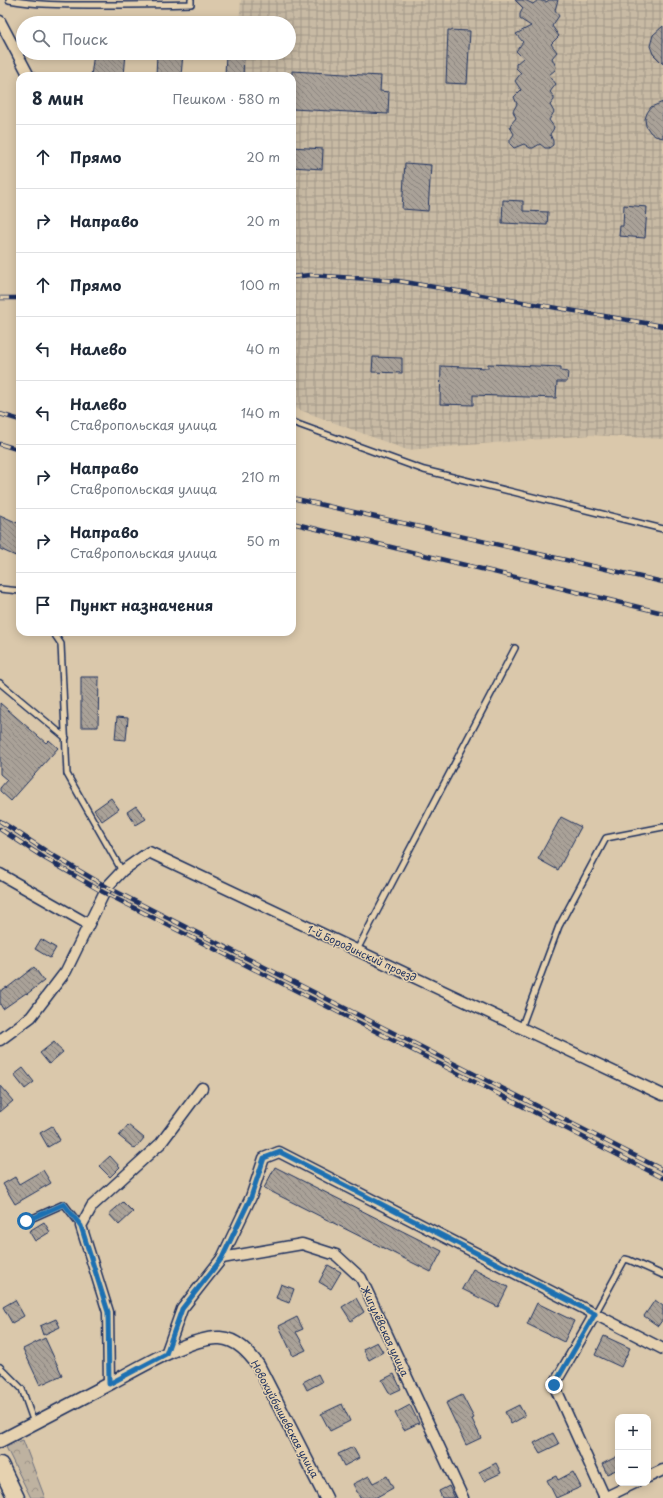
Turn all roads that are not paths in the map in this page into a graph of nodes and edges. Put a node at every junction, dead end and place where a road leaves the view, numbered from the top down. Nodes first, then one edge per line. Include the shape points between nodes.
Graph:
1 (9, 0) edge
2 (191, 0) edge
3 (0, 21) edge
4 (16, 51) edge
5 (21, 60) edge
6 (27, 72) edge
7 (296, 423) edge
8 (663, 529) edge
9 (0, 589) edge
10 (16, 591) edge
11 (56, 636) edge
12 (515, 648) dead end
13 (0, 683) edge
14 (66, 738) junction
15 (663, 827) edge
16 (122, 871) junction
17 (0, 874) edge
18 (88, 924) junction
19 (357, 950) junction
20 (521, 1028) junction
21 (0, 1040) edge
22 (202, 1088) dead end
23 (663, 1095) edge
24 (26, 1221) dead end
25 (81, 1226) junction
26 (222, 1258) junction
27 (663, 1275) edge
28 (595, 1314) junction
29 (663, 1349) edge
30 (166, 1354) junction
31 (0, 1367) edge
32 (109, 1384) junction
33 (34, 1423) junction
34 (0, 1441) edge
35 (0, 1465) edge
36 (663, 1470) edge
37 (651, 1476) edge
38 (629, 1486) edge
39 (16, 1498) edge
40 (326, 1498) edge
41 (463, 1498) edge
42 (604, 1498) edge

1 - 2 lane via 57,5 140,6 191,4
3 - 4 street
5 - 6 street
7 - 8 lane via 424,470
9 - 10 lane
11 - 14 lane via 61,644
12 - 19 lane
13 - 14 lane
14 - 16 lane via 67,774
15 - 20 lane via 606,838 559,926
16 - 18 street, 1-й Бородинский проезд via 103,892
16 - 19 street, 1-й Бородинский проезд via 149,852
17 - 18 street
18 - 21 street, 1-й Бородинский проезд via 66,971 31,1017
19 - 20 street, 1-й Бородинский проезд
20 - 23 street, 1-й Бородинский проезд
22 - 25 street via 161,1143 92,1206
24 - 25 lane via 64,1204
25 - 32 street via 108,1312
26 - 28 street via 251,1197 264,1158 280,1152
26 - 30 street via 182,1309
26 - 41 street, Жигулёвская улица via 302,1244 336,1255 361,1278
27 - 28 lane via 625,1259
28 - 29 street
28 - 42 street via 554,1385
30 - 32 street, Новокуйбышевская улица
30 - 40 street, Новокуйбышевская улица via 201,1339 221,1338 236,1343 248,1352 258,1365
31 - 33 lane via 22,1389
32 - 33 street, Новокуйбышевская улица
33 - 34 street, Новокуйбышевская улица
35 - 39 main road
36 - 37 street
38 - 42 street

